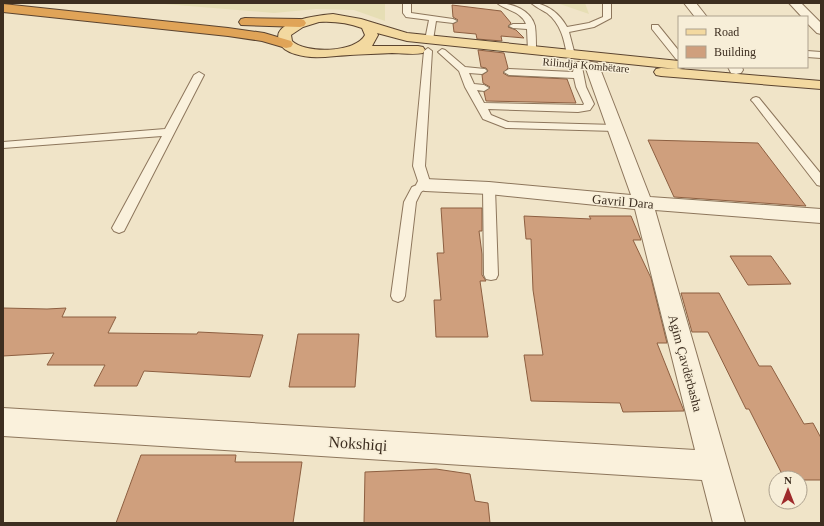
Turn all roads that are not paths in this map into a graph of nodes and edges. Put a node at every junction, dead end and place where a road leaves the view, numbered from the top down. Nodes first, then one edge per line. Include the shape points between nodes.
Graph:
1 (36, 3) edge
2 (407, 3) edge
3 (501, 3) edge
4 (535, 3) edge
5 (607, 3) edge
6 (690, 3) edge
7 (795, 3) edge
8 (3, 8) edge
9 (700, 16) edge
10 (808, 16) edge
11 (808, 16) edge
12 (433, 18) junction
13 (453, 21) dead end
14 (300, 23) junction
15 (368, 26) junction
16 (513, 26) dead end
17 (531, 27) junction
18 (655, 27) dead end
19 (565, 30) junction
20 (821, 30) edge
21 (286, 44) junction
22 (433, 48) junction
23 (676, 50) edge
24 (351, 51) junction
25 (532, 51) junction
26 (808, 54) edge
27 (821, 55) edge
28 (580, 65) junction
29 (678, 65) edge
30 (735, 68) edge
31 (463, 70) junction
32 (482, 71) dead end
33 (514, 74) dead end
34 (199, 76) dead end
35 (821, 76) edge
36 (821, 85) edge
37 (470, 87) junction
38 (484, 88) dead end
39 (756, 100) dead end
40 (480, 106) junction
41 (615, 128) junction
42 (169, 132) junction
43 (3, 145) edge
44 (821, 182) edge
45 (425, 185) junction
46 (489, 188) junction
47 (643, 203) junction
48 (821, 216) edge
49 (119, 228) dead end
50 (491, 275) dead end
51 (398, 296) dead end
52 (3, 422) edge
53 (713, 466) junction
54 (729, 523) edge

1 - 14 highway via 246,22
2 - 12 lane via 407,14
3 - 17 lane via 527,17
4 - 19 lane via 559,18
5 - 19 lane via 607,18 591,25
6 - 9 street
7 - 11 street
8 - 21 highway via 228,32 264,37
10 - 20 street
12 - 13 lane
12 - 22 lane
14 - 15 main road, Rilindja Kombëtare via 311,19 337,17
14 - 21 main road via 286,33
15 - 22 main road, Rilindja Kombëtare
15 - 24 main road via 372,31 369,42
16 - 17 lane
17 - 25 lane
18 - 23 lane
19 - 28 lane
21 - 24 main road via 292,49 313,54 326,55
22 - 24 main road, Rilindja Kombëtare
22 - 25 main road, Rilindja Kombëtare
22 - 28 main road, Rilindja Kombëtare
22 - 31 lane
22 - 45 lane via 418,166
25 - 28 main road, Rilindja Kombëtare
26 - 27 lane
28 - 29 main road, Rilindja Kombëtare
28 - 33 lane
28 - 36 main road, Rilindja Kombëtare
28 - 40 lane via 581,86 589,104 586,108
28 - 41 street, Agim Çavdërbasha
30 - 35 main road
31 - 32 lane
31 - 37 lane
34 - 42 lane
37 - 38 lane
37 - 40 lane
39 - 44 lane
40 - 41 lane via 487,117 506,125
41 - 47 street, Agim Çavdërbasha
42 - 43 lane
42 - 49 lane
45 - 46 street, Gavril Dara
45 - 51 lane via 416,190 410,202
46 - 47 street, Gavril Dara
46 - 50 lane
47 - 48 street, Gavril Dara
47 - 53 street, Agim Çavdërbasha
52 - 53 street, Nokshiqi
53 - 54 street, Agim Çavdërbasha

